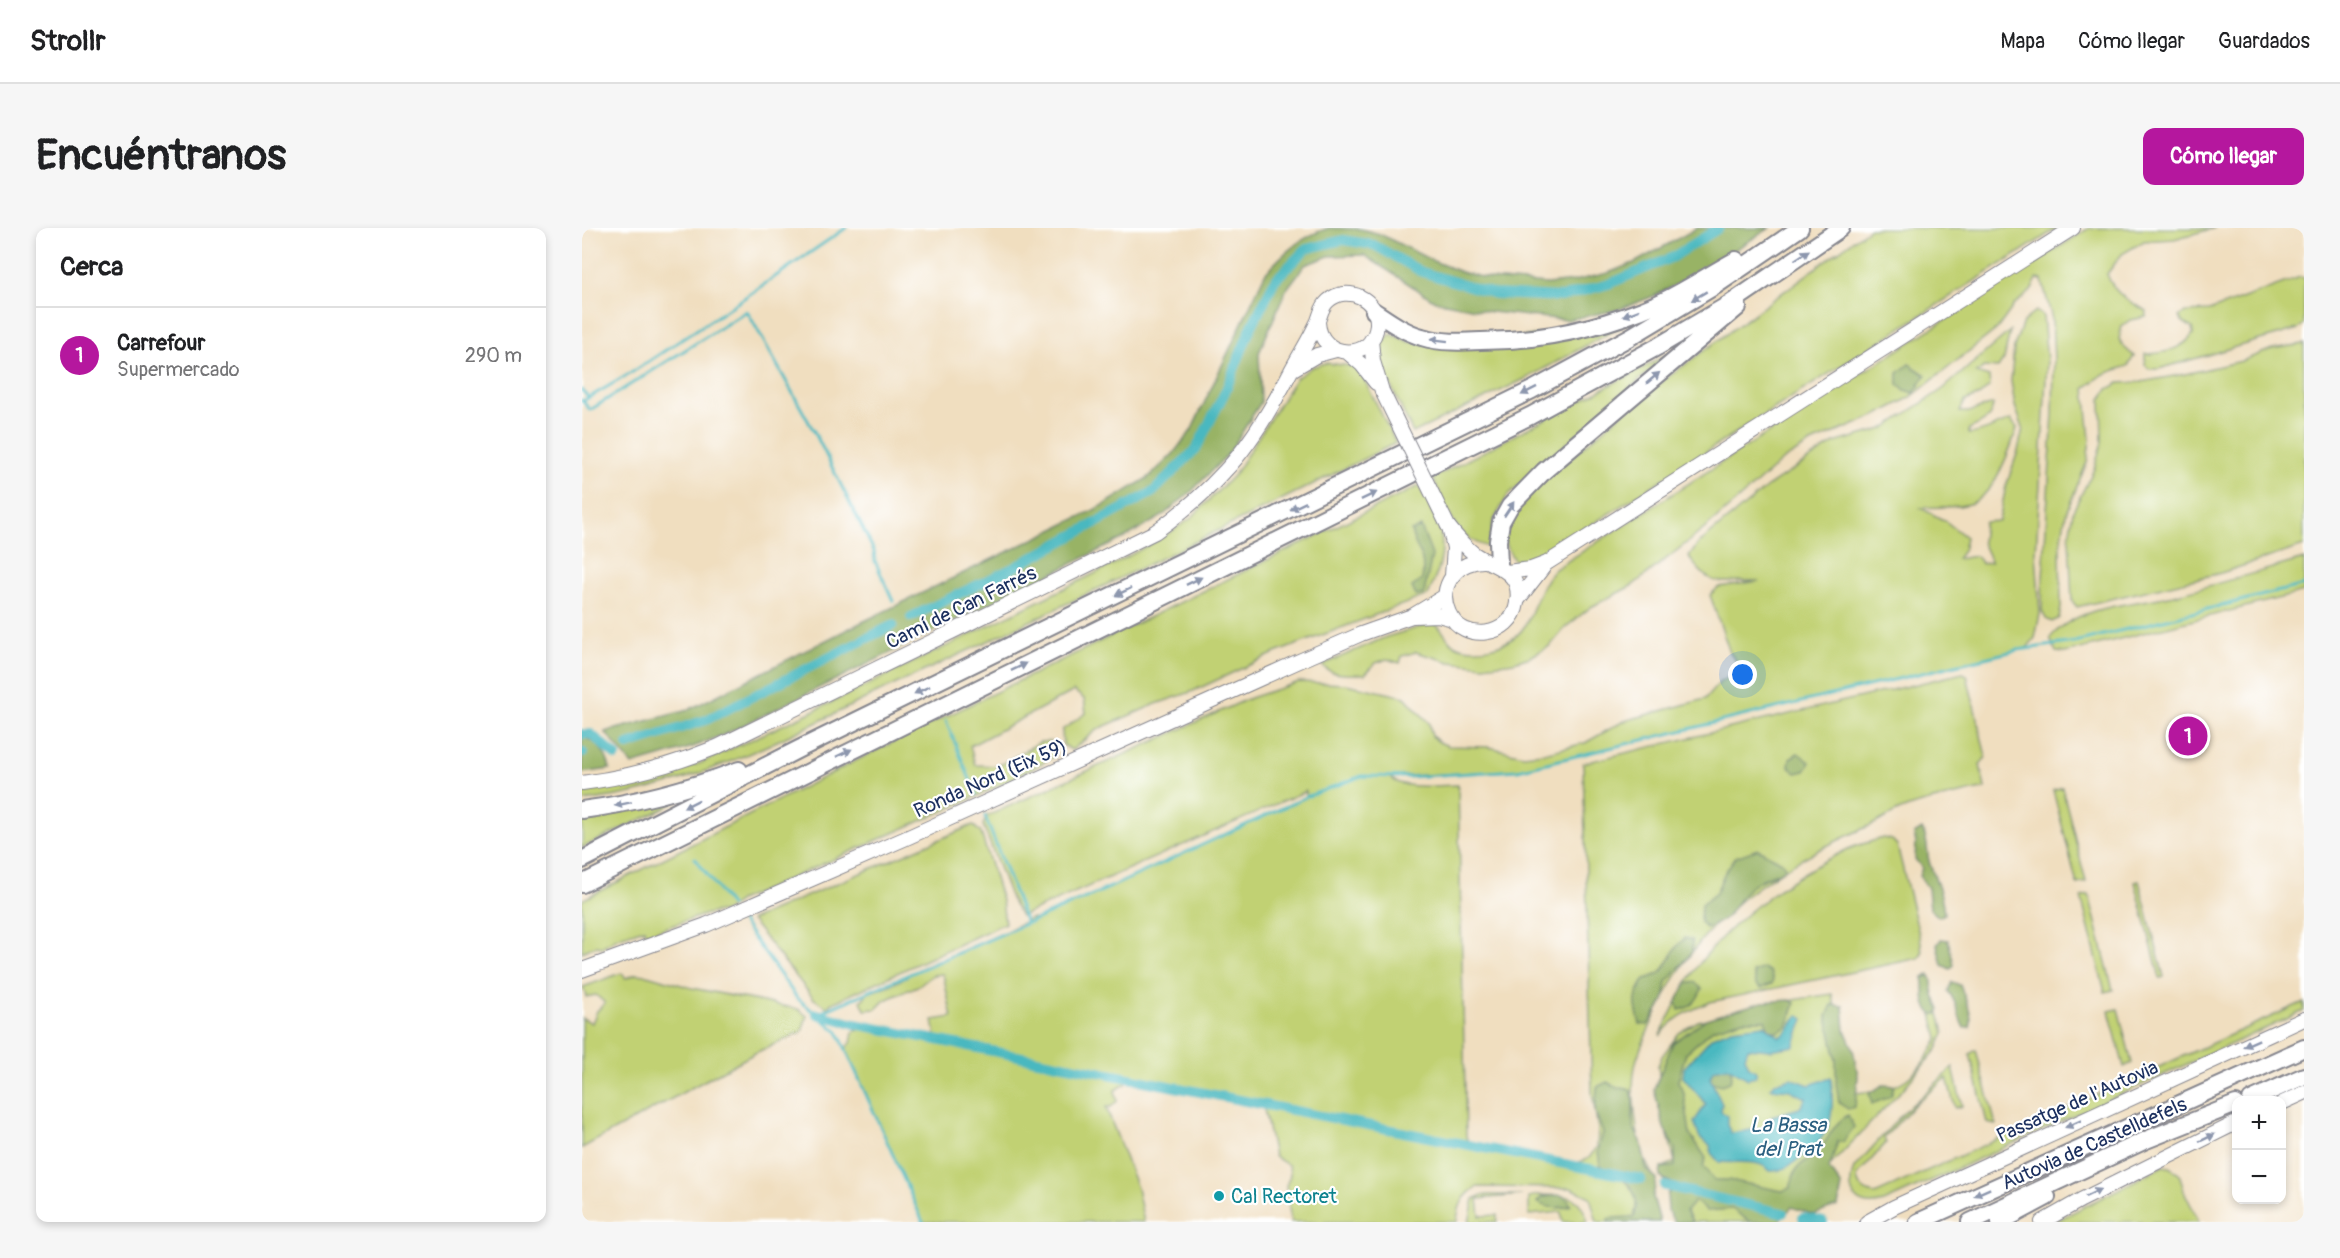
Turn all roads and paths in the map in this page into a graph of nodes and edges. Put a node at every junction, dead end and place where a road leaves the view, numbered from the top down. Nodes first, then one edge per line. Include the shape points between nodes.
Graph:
1 (1794, 228) edge
2 (1800, 228) edge
3 (1841, 228) edge
4 (2073, 228) edge
5 (1763, 281) junction
6 (1374, 310) junction
7 (1318, 322) junction
8 (1371, 340) junction
9 (1342, 351) junction
10 (1292, 370) junction
11 (1382, 391) junction
12 (1448, 526) junction
13 (1547, 563) junction
14 (1497, 566) junction
15 (1452, 576) junction
16 (1445, 596) junction
17 (1517, 601) junction
18 (1412, 616) junction
19 (1452, 619) junction
20 (799, 749) junction
21 (582, 783) edge
22 (582, 810) edge
23 (582, 861) edge
24 (582, 884) edge
25 (582, 970) edge
26 (2304, 1019) edge
27 (2304, 1048) edge
28 (2304, 1076) edge
29 (2304, 1093) edge
30 (2278, 1096) edge
31 (2232, 1108) edge
32 (2232, 1108) edge
33 (2232, 1125) edge
34 (1867, 1222) edge
35 (1918, 1222) edge
36 (1970, 1222) edge
37 (2000, 1222) edge
38 (2042, 1222) edge

1 -> 6 highway via 1660,302 1605,323 1557,334 1505,341 1423,338 1401,329
2 -> 20 highway via 1715,286 1532,390
5 -> 3 highway
4 - 13 main road
14 -> 5 highway via 1501,522 1510,506 1544,471 1719,324
24 -> 5 highway via 1530,416 1657,347
6 - 7 main road via 1359,296 1340,295 1325,304
6 - 8 main road via 1377,326
7 - 9 main road via 1323,338
7 - 10 main road, Camí de Can Farrés
8 - 9 main road via 1361,349
8 - 11 main road
9 - 10 main road via 1309,359
9 - 11 main road via 1362,365
10 - 21 main road, Camí de Can Farrés via 1226,471 1155,532 745,735 662,767
11 - 12 main road, bridge
12 - 14 main road via 1461,543
12 - 15 main road via 1454,548
13 - 14 main road via 1531,570
13 - 17 main road
14 - 15 main road via 1467,564
14 - 17 main road via 1516,585
15 - 16 main road
16 - 18 main road
16 - 19 main road
17 - 19 main road via 1509,620 1493,631 1473,632
18 - 19 main road
18 - 25 main road, Ronda Nord (Eix 59) via 1297,662 706,925
20 -> 22 highway via 685,789
20 -> 23 highway
26 -> 34 main road, Passatge de l'Autovia via 1894,1206
27 -> 35 highway
28 - 30 highway
29 - 30 main road
31 - 37 highway
32 - 36 highway, Autovia de Castelldefels via 2146,1140
38 -> 33 main road

